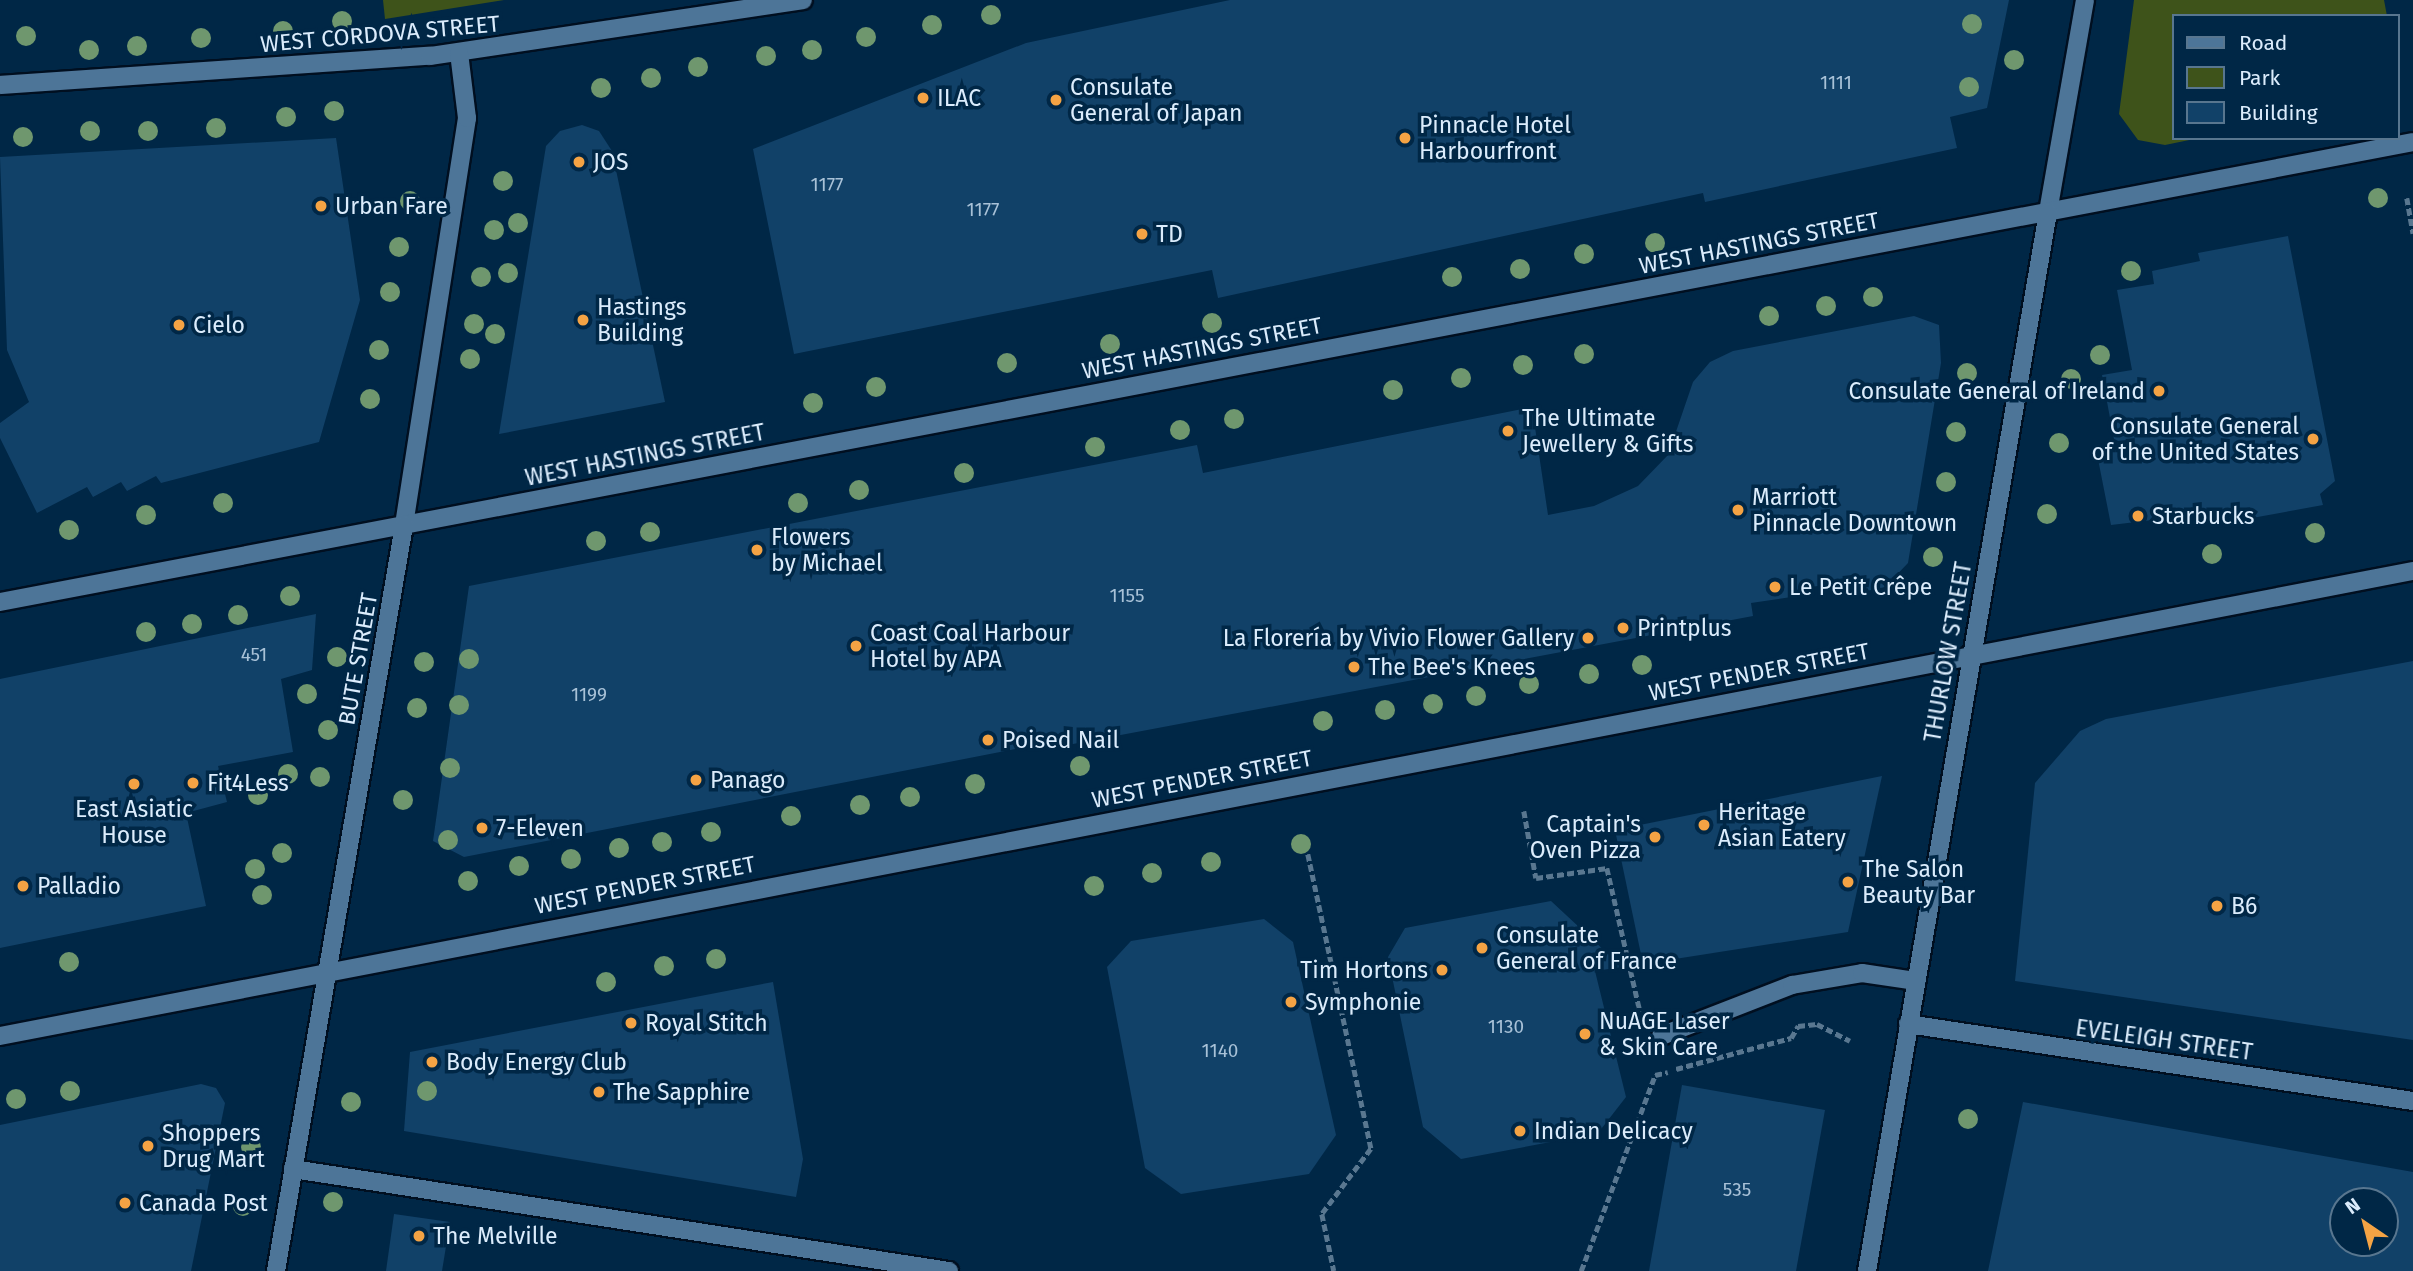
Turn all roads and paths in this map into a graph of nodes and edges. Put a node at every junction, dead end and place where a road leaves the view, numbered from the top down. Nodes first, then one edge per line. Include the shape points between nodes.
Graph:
1 (803, 0) edge
2 (2084, 0) edge
3 (459, 53) junction
4 (0, 86) edge
5 (2413, 142) edge
6 (2407, 198) dead end
7 (2048, 212) junction
8 (2413, 233) edge
9 (404, 525) junction
10 (2413, 571) edge
11 (0, 602) edge
12 (1973, 654) junction
13 (1524, 811) dead end
14 (1308, 854) dead end
15 (326, 971) junction
16 (1916, 981) junction
17 (1641, 1014) dead end
18 (1908, 1024) junction
19 (0, 1036) edge
20 (1661, 1036) dead end
21 (1850, 1041) dead end
22 (2413, 1101) edge
23 (293, 1169) junction
24 (276, 1271) edge
25 (949, 1271) edge
26 (1334, 1271) edge
27 (1581, 1271) edge
28 (1867, 1271) edge

1 - 3 street, WEST CORDOVA STREET
2 - 7 street, THURLOW STREET
3 - 4 street, WEST CORDOVA STREET via 119,82
3 - 9 street, BUTE STREET via 467,118
5 - 7 street, WEST HASTINGS STREET
6 - 8 path
7 - 9 street, WEST HASTINGS STREET
7 - 12 street, THURLOW STREET
9 - 11 street, WEST HASTINGS STREET
9 - 15 street, BUTE STREET
10 - 12 street, WEST PENDER STREET
12 - 15 street, WEST PENDER STREET
12 - 16 street, THURLOW STREET
13 - 17 path via 1536,878 1607,868
14 - 26 path via 1370,1149 1322,1214
15 - 19 street, WEST PENDER STREET
15 - 23 street, BUTE STREET
16 - 18 street, THURLOW STREET
16 - 20 street via 1862,973 1792,985
18 - 22 street, EVELEIGH STREET
18 - 28 street, THURLOW STREET
21 - 27 path via 1817,1024 1798,1026 1791,1038 1655,1075
23 - 24 street, BUTE STREET
23 - 25 street

